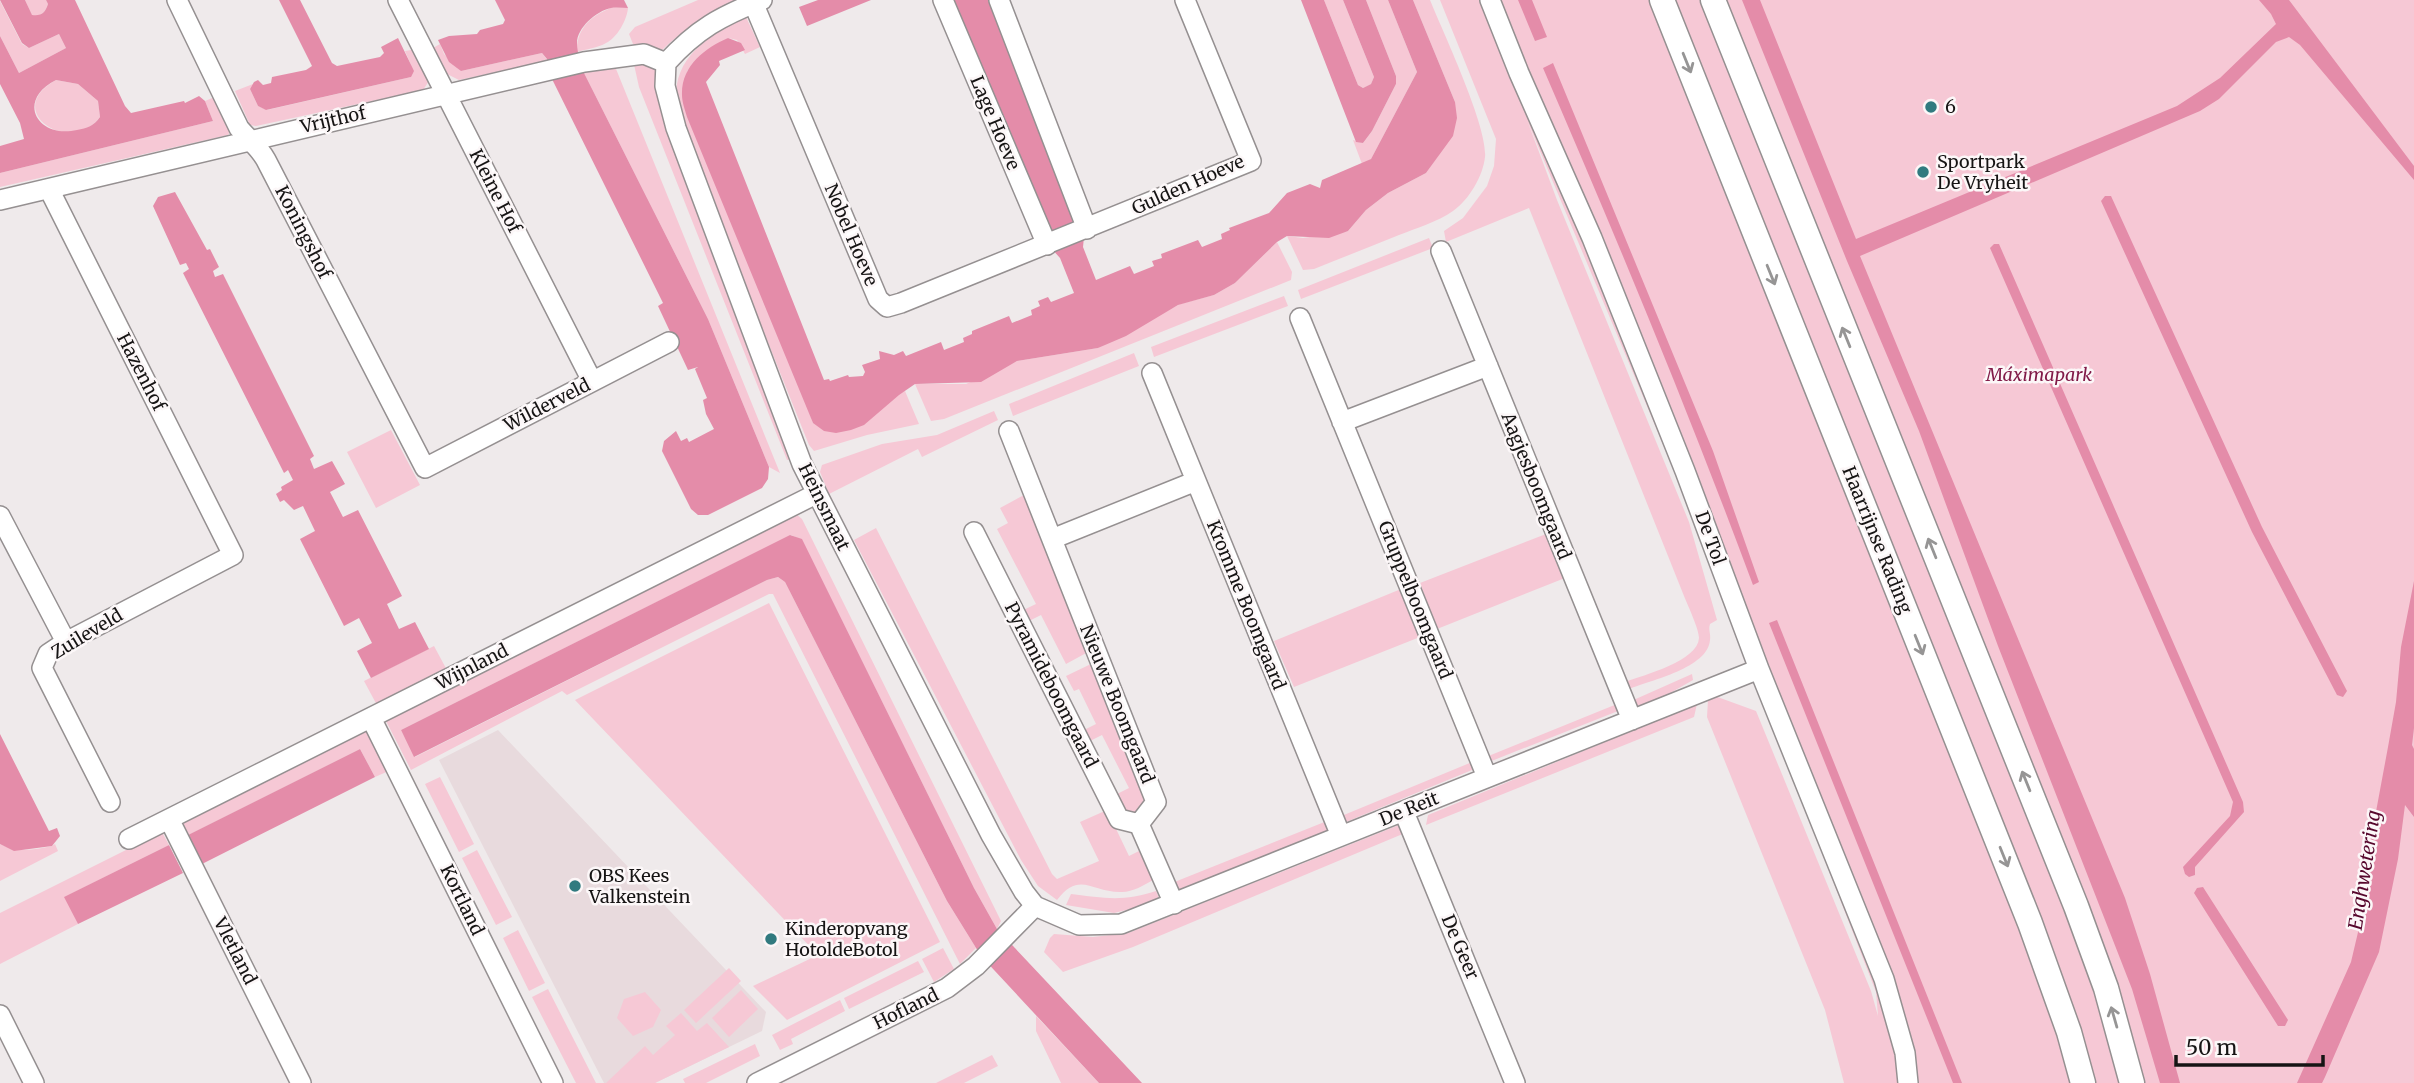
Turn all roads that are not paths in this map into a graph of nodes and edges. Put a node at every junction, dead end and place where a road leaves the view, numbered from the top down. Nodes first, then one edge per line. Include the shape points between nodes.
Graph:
1 (177, 0) edge
2 (398, 0) edge
3 (943, 0) edge
4 (999, 0) edge
5 (1185, 0) edge
6 (1490, 0) edge
7 (1662, 0) edge
8 (1713, 0) edge
9 (756, 1) edge
10 (666, 63) junction
11 (446, 94) junction
12 (249, 140) junction
13 (49, 189) junction
14 (0, 200) edge
15 (1086, 230) junction
16 (1048, 245) junction
17 (1441, 251) dead end
18 (1300, 318) dead end
19 (669, 342) dead end
20 (1488, 366) junction
21 (1152, 373) dead end
22 (592, 382) junction
23 (1342, 422) junction
24 (1009, 430) dead end
25 (425, 468) joint
26 (1196, 481) junction
27 (816, 494) junction
28 (0, 516) edge
29 (974, 532) dead end
30 (1052, 539) junction
31 (233, 555) joint
32 (66, 642) junction
33 (1759, 669) junction
34 (371, 718) junction
35 (1632, 720) junction
36 (1487, 777) junction
37 (110, 802) dead end
38 (1404, 811) junction
39 (169, 820) junction
40 (1139, 824) junction
41 (1341, 836) junction
42 (129, 839) dead end
43 (1174, 904) junction
44 (1035, 906) junction
45 (0, 1015) edge
46 (761, 1082) edge
47 (34, 1083) edge
48 (301, 1083) edge
49 (553, 1083) edge
50 (1515, 1083) edge
51 (1908, 1083) edge
52 (2083, 1083) edge
53 (2132, 1083) edge

1 - 12 street, Koningshof
2 - 11 street, Kleine Hof
3 - 16 street, Lage Hoeve
4 - 15 street
5 - 15 street, Gulden Hoeve via 1251,161
6 - 33 street, De Tol via 1592,238
7 -> 52 main road, Haarrijnse Rading via 2031,923
53 -> 8 main road via 2106,988 2076,906
9 - 10 street via 715,20
9 - 16 street, Nobel Hoeve via 878,299 887,307
10 - 11 street, Vrijthof via 644,54 584,62
10 - 27 street, Heinsmaat via 665,86 676,128
11 - 12 street, Vrijthof
11 - 22 street, Kleine Hof
12 - 13 street, Vrijthof
12 - 25 street, Koningshof via 266,160
13 - 14 street, Vrijthof
13 - 31 street, Hazenhof
15 - 16 street, Gulden Hoeve
17 - 20 street, Aagjesboomgaard
18 - 23 street, Gruppelboomgaard
19 - 22 street, Wilderveld
20 - 23 street
20 - 35 street, Aagjesboomgaard
21 - 26 street, Kromme Boomgaard
22 - 25 street, Wilderveld
23 - 36 street, Gruppelboomgaard
24 - 30 street, Nieuwe Boomgaard
26 - 30 street
26 - 41 street, Kromme Boomgaard
27 - 34 street, Wijnland
27 - 44 street, Heinsmaat via 991,835
28 - 32 street
29 - 40 street, Pyramideboomgaard via 1119,819
30 - 40 street, Nieuwe Boomgaard via 1156,802
31 - 32 street, Zuileveld
32 - 37 street, Zuileveld via 48,654 42,668
33 - 35 street, De Reit
33 - 51 street, De Tol via 1884,979 1905,1054
34 - 39 street, Wijnland
34 - 49 street, Kortland
35 - 36 street, De Reit
36 - 38 street, De Reit
38 - 41 street, De Reit
38 - 50 street, De Geer
39 - 42 street, Wijnland
39 - 48 street, Vletland
40 - 43 street
41 - 43 street, De Reit
43 - 44 street, De Reit via 1121,924 1079,925
44 - 46 street, Hofland via 976,966 947,988
45 - 47 street

